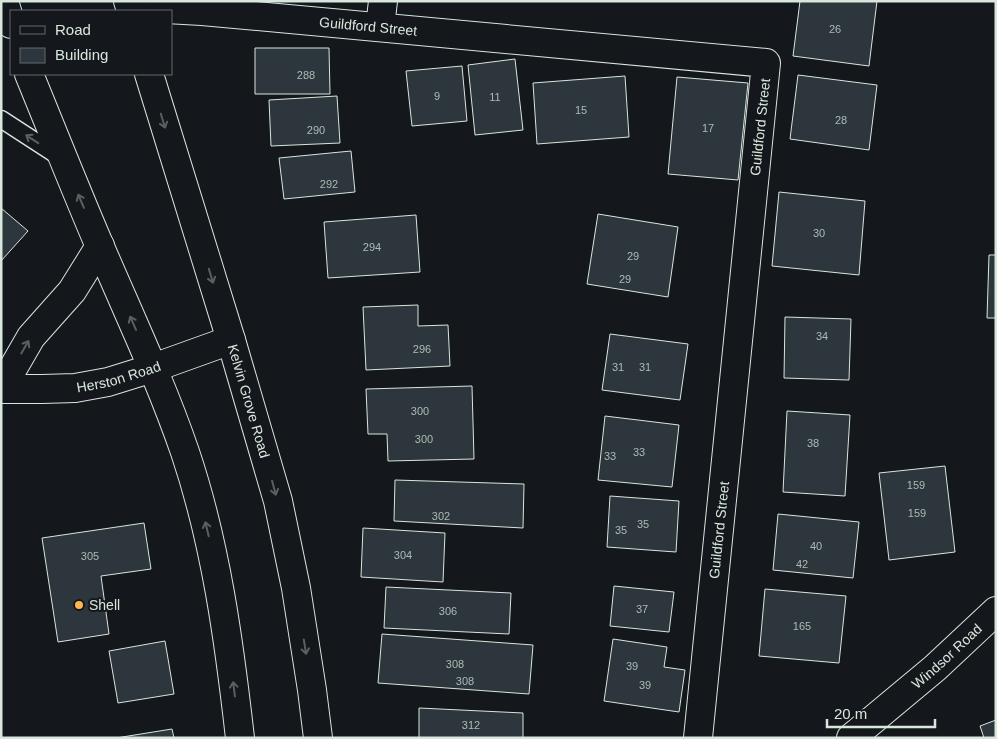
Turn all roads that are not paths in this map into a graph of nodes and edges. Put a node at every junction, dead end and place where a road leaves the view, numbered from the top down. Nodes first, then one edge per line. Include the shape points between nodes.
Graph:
1 (4, 1) edge
2 (130, 6) edge
3 (382, 14) edge
4 (10, 21) edge
5 (29, 75) edge
6 (149, 75) edge
7 (1, 119) edge
8 (63, 159) junction
9 (100, 246) junction
10 (231, 340) junction
11 (153, 368) junction
12 (1, 389) edge
13 (996, 611) edge
14 (240, 738) edge
15 (318, 738) edge
16 (698, 738) edge
17 (852, 738) edge

1 - 4 main road
2 - 3 main road, Guildford Street via 202,11
3 - 16 main road, Guildford Street via 766,63
5 - 8 main road
6 -> 10 main road, Kelvin Grove Road
8 -> 7 lane
9 -> 8 main road
11 -> 9 main road
12 -> 9 main road via 31,337 72,291
10 - 11 main road, Herston Road
10 -> 15 main road, Kelvin Grove Road via 278,501 296,588
11 - 12 main road, Herston Road via 75,388
14 -> 11 main road via 226,627 202,511 185,452
13 - 17 main road, Windsor Road

